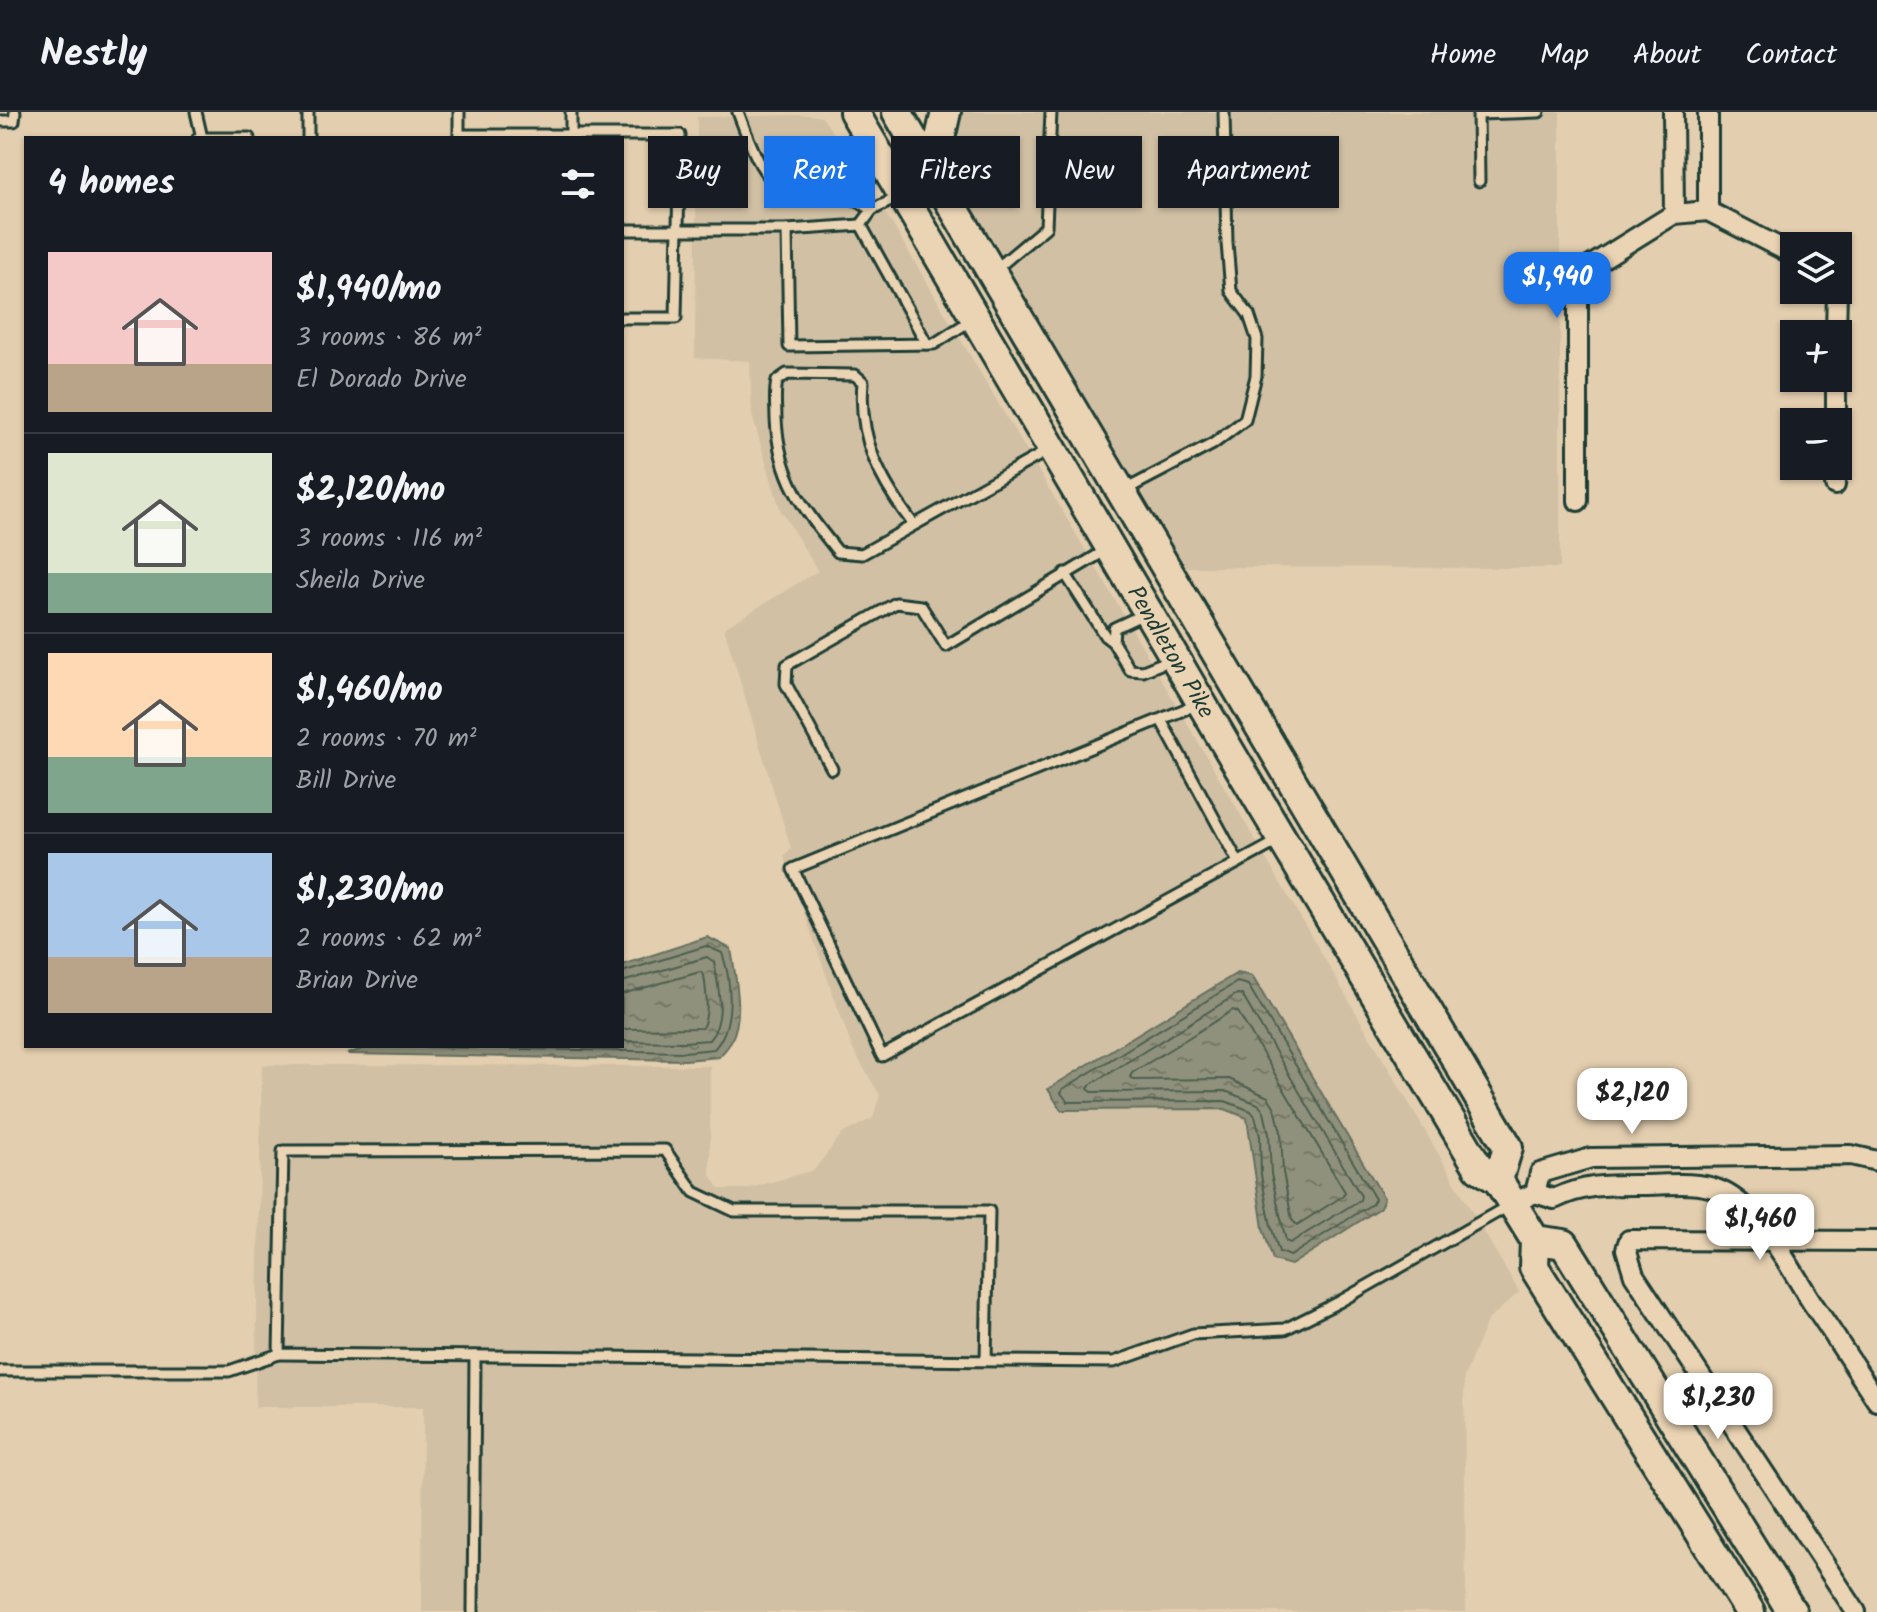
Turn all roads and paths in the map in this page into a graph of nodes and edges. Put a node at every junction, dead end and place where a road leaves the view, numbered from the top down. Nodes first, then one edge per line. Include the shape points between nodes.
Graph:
1 (15, 112) edge
2 (196, 112) edge
3 (308, 112) edge
4 (459, 112) edge
5 (571, 112) edge
6 (738, 112) edge
7 (854, 112) edge
8 (897, 112) edge
9 (946, 112) edge
10 (1051, 112) edge
11 (1224, 112) edge
12 (1539, 112) edge
13 (1673, 112) edge
14 (1708, 112) edge
15 (1478, 113) edge
16 (0, 121) edge
17 (571, 135) junction
18 (200, 136) edge
19 (308, 136) edge
20 (459, 136) edge
21 (515, 136) edge
22 (911, 136) edge
23 (939, 136) edge
24 (891, 175) edge
25 (1479, 181) dead end
26 (891, 201) edge
27 (911, 208) edge
28 (952, 208) edge
29 (872, 210) junction
30 (1708, 211) junction
31 (1674, 214) junction
32 (861, 225) junction
33 (624, 230) edge
34 (678, 230) junction
35 (787, 230) junction
36 (1780, 248) edge
37 (991, 273) junction
38 (624, 318) edge
39 (974, 318) junction
40 (927, 344) junction
41 (1052, 448) junction
42 (1121, 492) junction
43 (1578, 501) dead end
44 (914, 525) junction
45 (1111, 547) junction
46 (1065, 573) junction
47 (1149, 611) junction
48 (1113, 642) junction
49 (1176, 656) junction
50 (1201, 702) junction
51 (1161, 720) junction
52 (832, 769) dead end
53 (1283, 838) junction
54 (1238, 862) junction
55 (1877, 1161) edge
56 (1515, 1192) junction
57 (1535, 1240) junction
58 (1772, 1241) junction
59 (1877, 1241) edge
60 (279, 1354) junction
61 (475, 1356) junction
62 (986, 1361) junction
63 (0, 1371) edge
64 (1877, 1401) edge
65 (473, 1612) edge
66 (1750, 1612) edge
67 (1792, 1612) edge
68 (1856, 1612) edge

1 - 16 lane via 14,121
2 - 18 lane
3 - 19 lane
4 - 20 lane
5 - 17 lane
6 - 29 lane via 768,175 826,187
7 - 24 main road, Pendleton Pike
8 - 22 main road, Pendleton Pike
9 - 23 main road
10 - 37 lane via 1046,227
11 - 42 lane via 1231,291 1249,315 1257,339 1256,376 1245,420 1213,444
12 - 15 lane
13 - 31 street
14 - 30 street
15 - 25 lane
17 - 21 lane
17 - 34 lane via 680,135
26 - 29 lane
27 - 39 main road, Pendleton Pike
28 - 37 main road, Pendleton Pike
29 - 32 lane
30 - 31 street
30 - 36 street
31 - 43 street via 1588,265 1578,278
32 - 35 lane
32 - 40 lane
33 - 34 lane
34 - 35 lane
34 - 38 lane via 676,318
35 - 40 lane via 789,346
37 - 42 main road, Pendleton Pike
39 - 40 lane
39 - 41 main road, Pendleton Pike
41 - 44 lane
41 - 45 main road, Pendleton Pike
42 - 56 main road, Pendleton Pike via 1508,1147
44 - 44 lane via 862,554 838,552 785,474 777,448 777,381 787,374 855,375 863,382 864,435 897,503
45 - 46 lane
45 - 47 main road, Pendleton Pike
46 - 48 lane
46 - 52 lane via 946,646 921,606 896,603 787,665 786,684
47 - 48 lane via 1114,628
47 - 49 main road, Pendleton Pike
48 - 49 lane via 1130,670 1143,671
49 - 50 main road, Pendleton Pike
50 - 51 lane
50 - 53 main road, Pendleton Pike
51 - 54 lane
51 - 54 lane via 793,869 882,1056
53 - 54 lane
53 - 56 main road, Pendleton Pike via 1479,1168
55 - 56 street via 1851,1155 1591,1158 1540,1173
56 - 57 main road, Pendleton Pike
56 - 58 street via 1554,1199 1595,1185 1715,1188 1734,1198
56 - 62 lane via 1339,1302 1285,1329 1193,1334 1114,1362
57 - 66 main road, Pendleton Pike via 1534,1267
57 - 67 main road via 1564,1244
58 - 59 street
58 - 64 street
58 - 68 street via 1629,1240 1626,1249 1634,1275
60 - 61 lane
60 - 62 lane via 283,1151 665,1150 694,1192 734,1211 989,1211
60 - 63 lane via 229,1371
61 - 62 lane
61 - 65 lane

